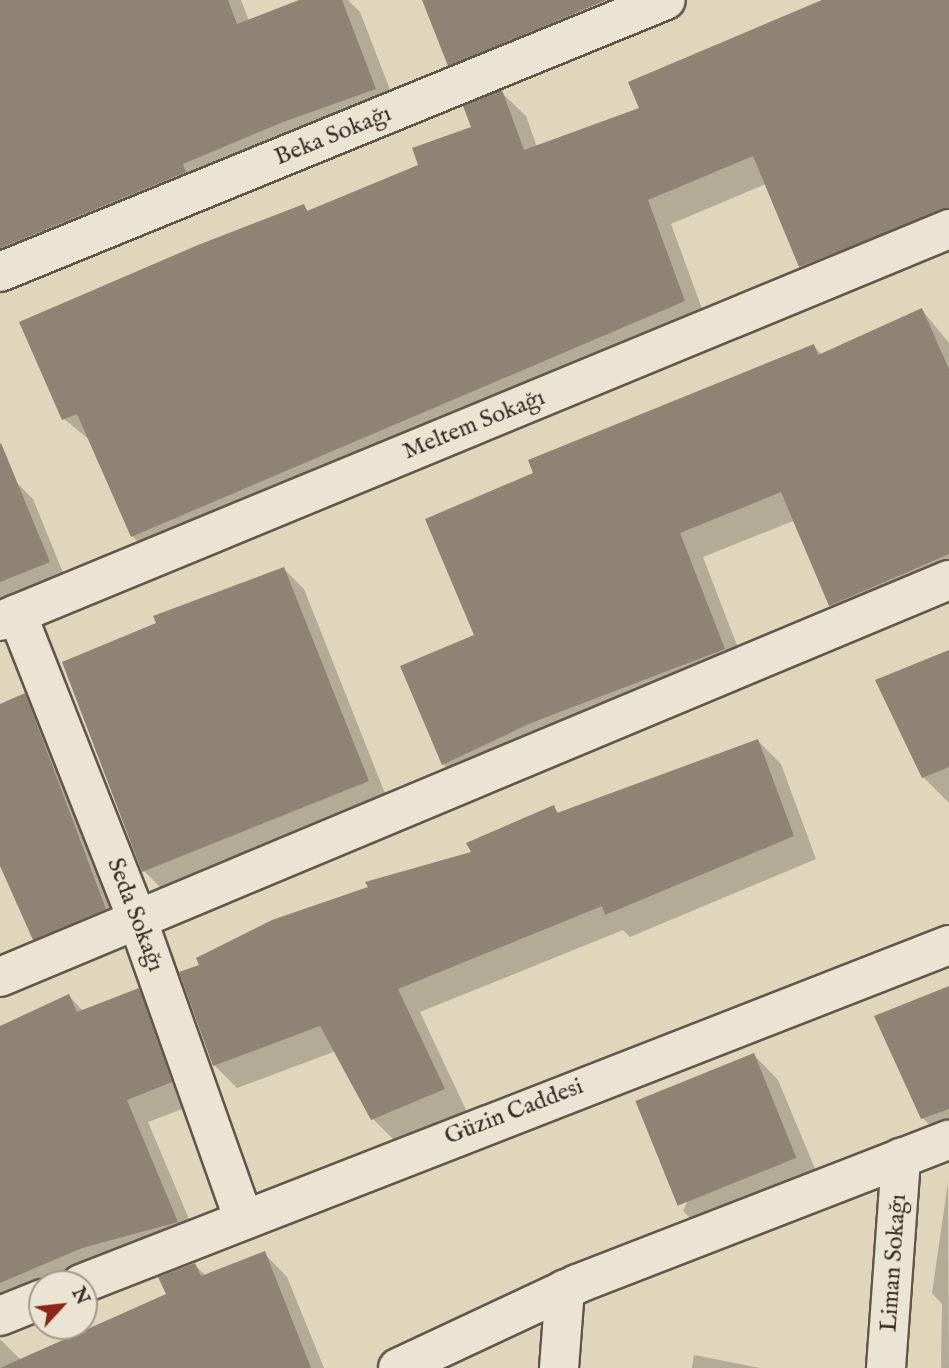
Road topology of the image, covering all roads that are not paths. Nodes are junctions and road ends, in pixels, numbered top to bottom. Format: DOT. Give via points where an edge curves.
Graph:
graph roads {
  1 [pos="666,0"];
  2 [pos="949,229"];
  3 [pos="0,272"];
  4 [pos="949,580"];
  5 [pos="9,618"];
  6 [pos="138,921"];
  7 [pos="949,944"];
  8 [pos="0,977"];
  9 [pos="949,1140"];
  10 [pos="901,1158"];
  11 [pos="244,1220"];
  12 [pos="98,1277"];
  13 [pos="565,1289"];
  14 [pos="28,1305"];
  15 [pos="0,1316"];
  16 [pos="398,1368"];
  17 [pos="559,1368"];
  18 [pos="886,1368"];
  1 -- 3 [label="street, Beka Sokağı"];
  2 -- 5 [label="street, Meltem Sokağı"];
  4 -- 6 [label="street"];
  5 -- 6 [label="street, Seda Sokağı"];
  6 -- 8 [label="street"];
  6 -- 11 [label="street, Seda Sokağı"];
  7 -- 11 [label="street, Güzin Caddesi"];
  9 -- 10 [label="street"];
  10 -- 13 [label="street"];
  10 -- 18 [label="street, Liman Sokağı"];
  11 -- 12 [label="street, Güzin Caddesi"];
  13 -- 16 [label="street"];
  13 -- 17 [label="street"];
  14 -- 15 [label="street"];
}
